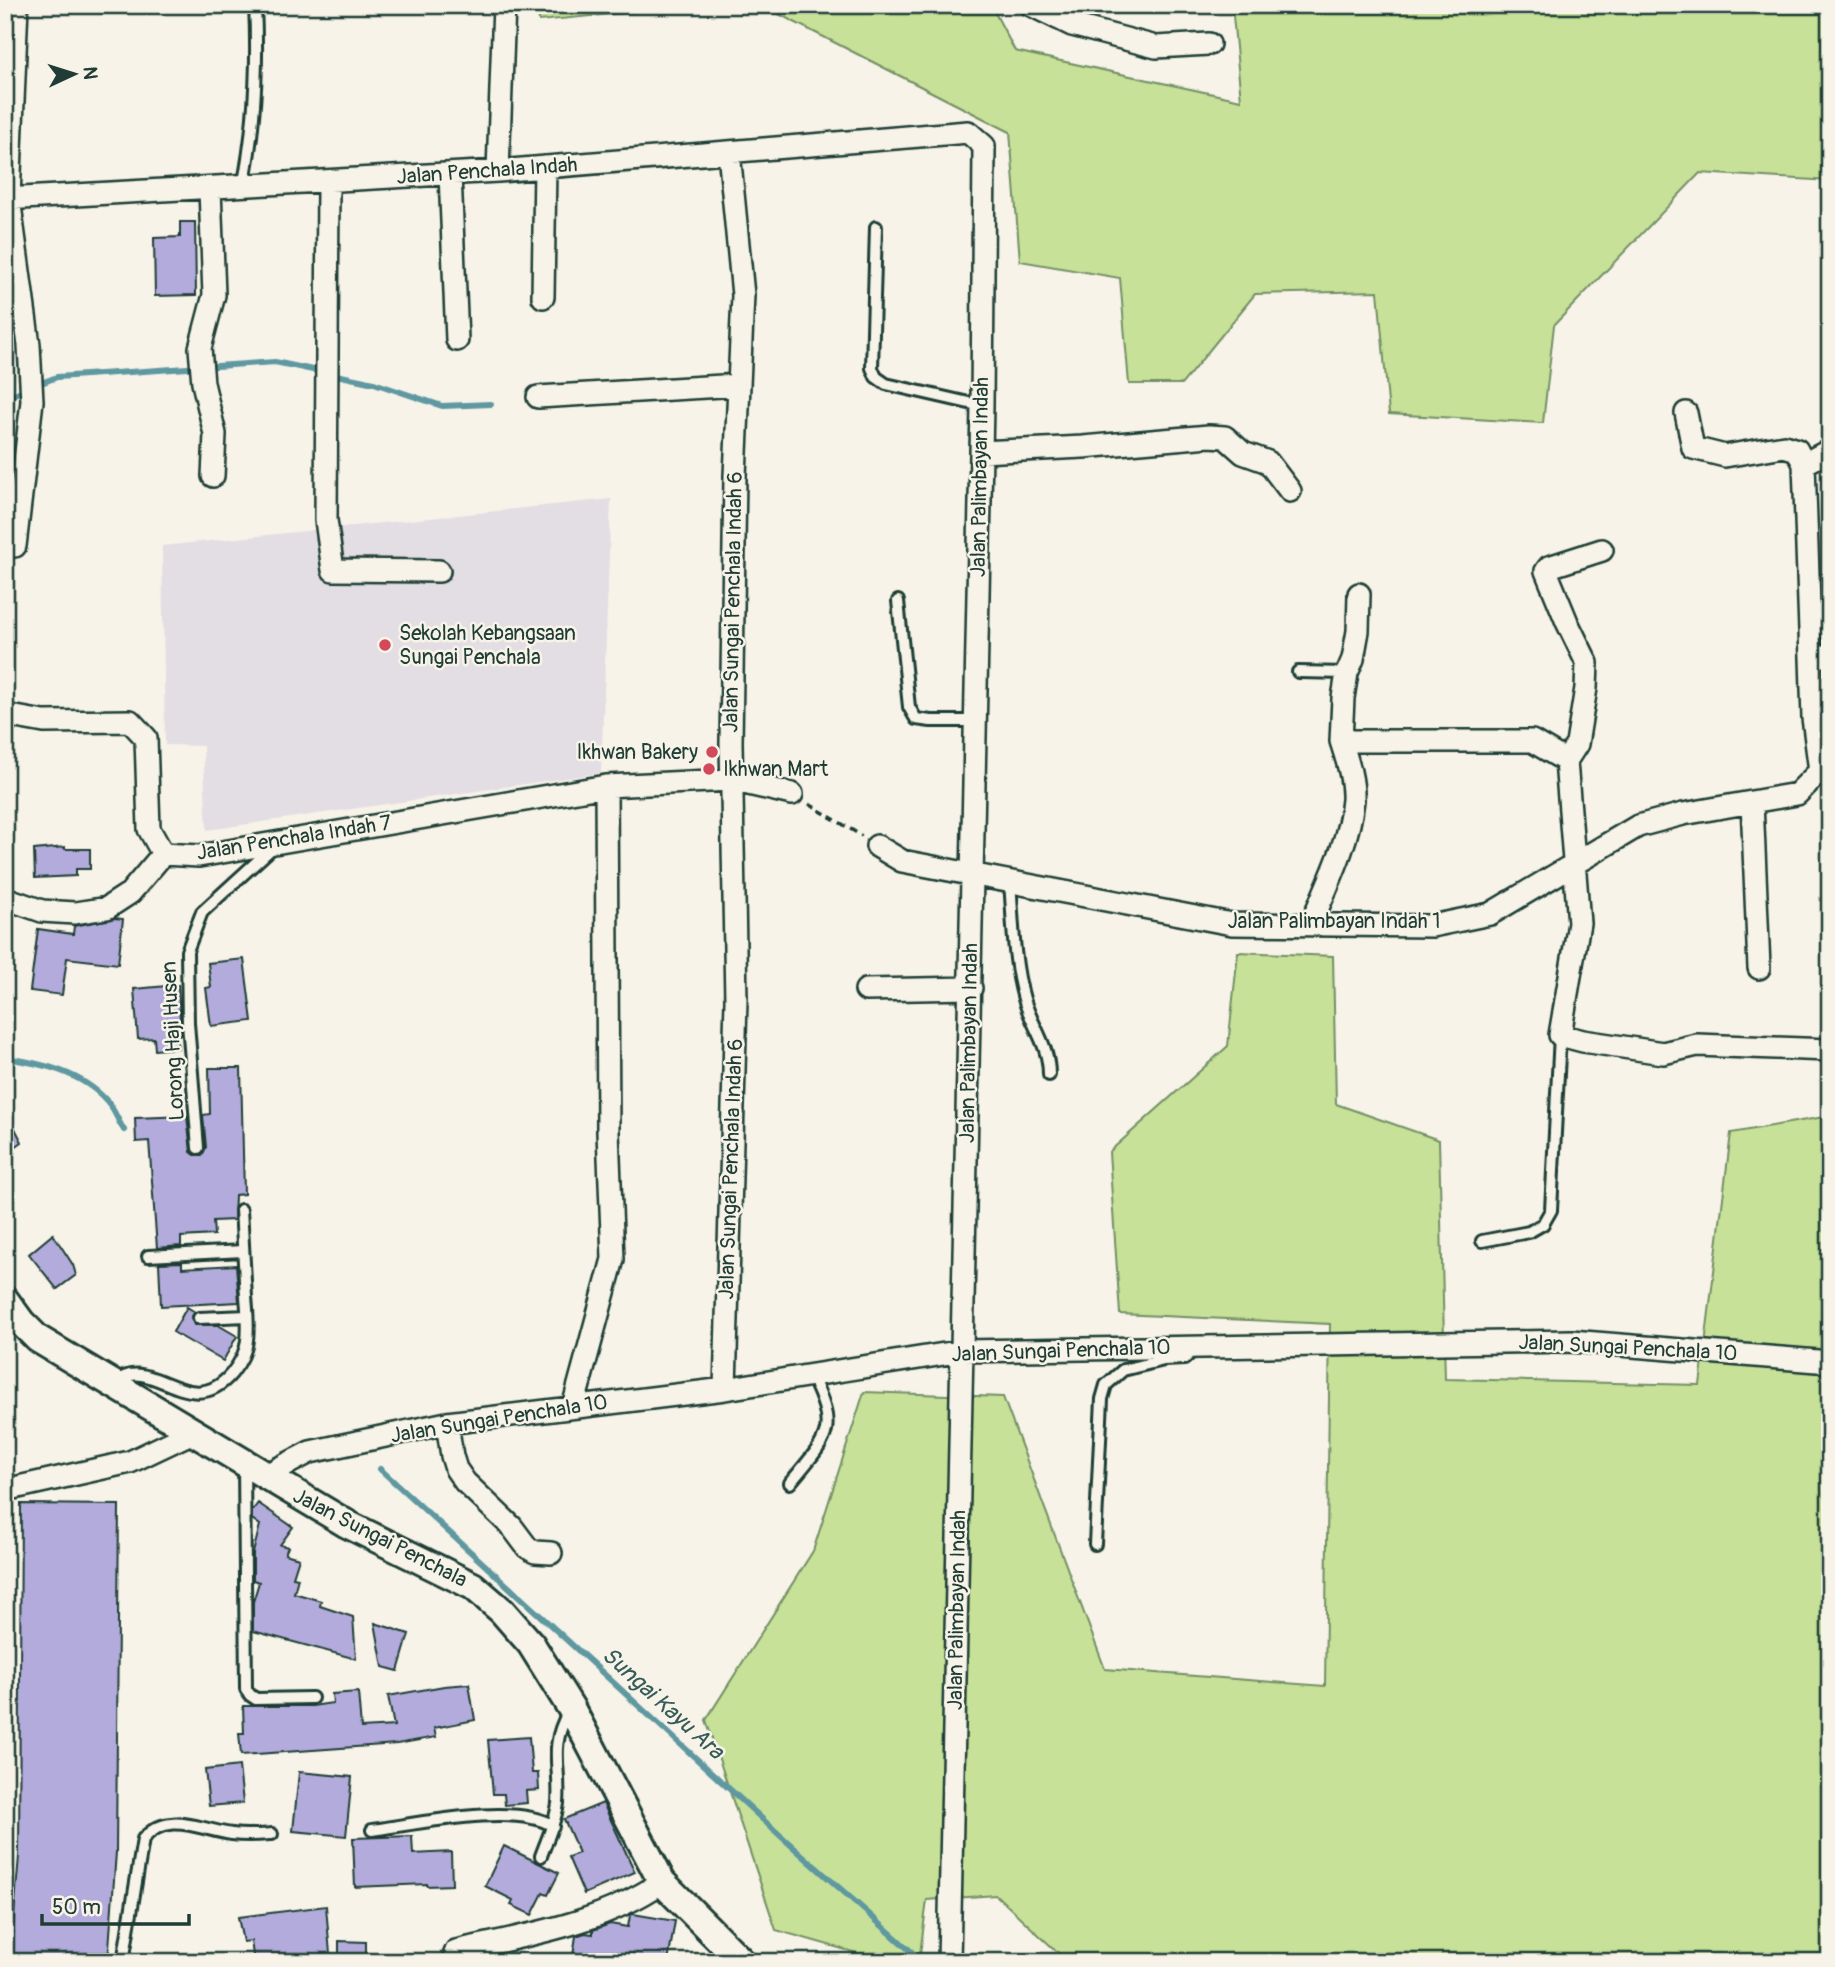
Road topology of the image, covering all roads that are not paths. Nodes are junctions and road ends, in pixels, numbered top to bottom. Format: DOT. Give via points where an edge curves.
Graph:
graph roads {
  1 [pos="18,5"];
  2 [pos="256,5"];
  3 [pos="504,5"];
  4 [pos="1031,5"];
  5 [pos="1209,44"];
  6 [pos="968,131"];
  7 [pos="729,152"];
  8 [pos="545,167"];
  9 [pos="498,171"];
  10 [pos="450,174"];
  11 [pos="328,181"];
  12 [pos="243,187"];
  13 [pos="210,189"];
  14 [pos="7,198"];
  15 [pos="876,227"];
  16 [pos="543,297"];
  17 [pos="457,340"];
  18 [pos="739,384"];
  19 [pos="538,397"];
  20 [pos="982,406"];
  21 [pos="1686,413"];
  22 [pos="1830,450"];
  23 [pos="981,452"];
  24 [pos="1804,464"];
  25 [pos="213,476"];
  26 [pos="1290,491"];
  27 [pos="15,546"];
  28 [pos="1602,550"];
  29 [pos="439,572"];
  30 [pos="1359,594"];
  31 [pos="898,601"];
  32 [pos="1820,657"];
  33 [pos="1350,666"];
  34 [pos="1298,673"];
  35 [pos="5,715"];
  36 [pos="975,721"];
  37 [pos="1341,741"];
  38 [pos="1566,761"];
  39 [pos="1825,768"];
  40 [pos="731,780"];
  41 [pos="606,786"];
  42 [pos="792,794"];
  43 [pos="1752,802"];
  44 [pos="277,842"];
  45 [pos="877,846"];
  46 [pos="163,854"];
  47 [pos="1575,864"];
  48 [pos="972,873"];
  49 [pos="1010,881"];
  50 [pos="5,898"];
  51 [pos="1311,924"];
  52 [pos="1759,968"];
  53 [pos="971,988"];
  54 [pos="866,990"];
  55 [pos="1560,1035"];
  56 [pos="1830,1050"];
  57 [pos="1049,1075"];
  58 [pos="198,1148"];
  59 [pos="241,1210"];
  60 [pos="1482,1241"];
  61 [pos="243,1251"];
  62 [pos="148,1256"];
  63 [pos="5,1300"];
  64 [pos="247,1316"];
  65 [pos="199,1318"];
  66 [pos="1198,1347"];
  67 [pos="963,1351"];
  68 [pos="1830,1362"];
  69 [pos="811,1375"];
  70 [pos="113,1385"];
  71 [pos="724,1389"];
  72 [pos="573,1407"];
  73 [pos="447,1423"];
  74 [pos="193,1432"];
  75 [pos="254,1470"];
  76 [pos="790,1483"];
  77 [pos="5,1490"];
  78 [pos="1095,1544"];
  79 [pos="551,1553"];
  80 [pos="312,1698"];
  81 [pos="571,1708"];
  82 [pos="552,1826"];
  83 [pos="372,1830"];
  84 [pos="272,1834"];
  85 [pos="541,1856"];
  86 [pos="662,1882"];
  87 [pos="732,1958"];
  88 [pos="123,1962"];
  89 [pos="452,1962"];
  90 [pos="949,1962"];
  1 -- 14 [label="street"];
  2 -- 12 [label="lane" via="251,147"];
  3 -- 9 [label="street"];
  4 -- 5 [label="street" via="1072,25 1156,47"];
  6 -- 7 [label="street, Jalan Penchala Indah"];
  6 -- 20 [label="street, Jalan Palimbayan Indah" via="984,146"];
  7 -- 8 [label="street, Jalan Penchala Indah"];
  7 -- 18 [label="street, Jalan Sungai Penchala Indah 6" via="743,295"];
  8 -- 9 [label="street, Jalan Penchala Indah"];
  8 -- 16 [label="street"];
  9 -- 10 [label="street, Jalan Penchala Indah"];
  10 -- 11 [label="street, Jalan Penchala Indah"];
  10 -- 17 [label="street"];
  11 -- 12 [label="street, Jalan Penchala Indah"];
  11 -- 29 [label="street" via="326,520 333,570"];
  12 -- 13 [label="street, Jalan Penchala Indah"];
  13 -- 14 [label="street, Jalan Penchala Indah"];
  13 -- 25 [label="street" via="214,295 200,348 215,434"];
  14 -- 27 [label="street" via="29,345 32,401"];
  15 -- 20 [label="lane" via="872,368 876,377 886,384"];
  18 -- 19 [label="street"];
  18 -- 40 [label="street, Jalan Sungai Penchala Indah 6"];
  20 -- 23 [label="street, Jalan Palimbayan Indah"];
  21 -- 24 [label="street" via="1693,448 1725,456 1784,446 1797,450"];
  22 -- 24 [label="street"];
  23 -- 26 [label="street" via="1225,437 1243,453 1268,462"];
  23 -- 36 [label="street, Jalan Palimbayan Indah"];
  24 -- 32 [label="street"];
  28 -- 38 [label="street" via="1549,566 1546,571 1587,663 1577,744"];
  30 -- 33 [label="street"];
  31 -- 36 [label="lane" via="909,707 916,719"];
  32 -- 39 [label="street" via="1813,718"];
  33 -- 34 [label="lane"];
  33 -- 37 [label="street"];
  35 -- 46 [label="street" via="44,722 130,721 146,738 149,829"];
  36 -- 48 [label="street, Jalan Palimbayan Indah"];
  37 -- 38 [label="street" via="1532,741"];
  37 -- 51 [label="street" via="1353,799 1339,855"];
  38 -- 47 [label="street"];
  39 -- 43 [label="street, Jalan Palimbayan Indah 1" via="1797,794"];
  40 -- 41 [label="street, Jalan Penchala Indah 7"];
  40 -- 42 [label="street, Jalan Penchala Indah 7"];
  40 -- 71 [label="street, Jalan Sungai Penchala Indah 6" via="736,1000"];
  41 -- 44 [label="street, Jalan Penchala Indah 7"];
  41 -- 72 [label="street" via="613,1259"];
  43 -- 47 [label="street, Jalan Palimbayan Indah 1" via="1639,826"];
  43 -- 52 [label="street"];
  44 -- 46 [label="street, Jalan Penchala Indah 7" via="199,856"];
  44 -- 58 [label="lane, Lorong Haji Husen" via="202,912 187,951"];
  45 -- 48 [label="street" via="902,861"];
  46 -- 50 [label="street" via="130,893 107,908 75,913 42,911"];
  47 -- 51 [label="street, Jalan Palimbayan Indah 1" via="1490,914 1432,926"];
  47 -- 55 [label="street" via="1579,923"];
  48 -- 49 [label="street, Jalan Palimbayan Indah 1"];
  48 -- 53 [label="street, Jalan Palimbayan Indah"];
  49 -- 51 [label="street, Jalan Palimbayan Indah 1" via="1232,924"];
  49 -- 57 [label="lane" via="1018,976 1024,1002 1049,1057"];
  53 -- 54 [label="street"];
  53 -- 67 [label="street, Jalan Palimbayan Indah"];
  55 -- 56 [label="street" via="1664,1053 1697,1045"];
  55 -- 60 [label="lane" via="1551,1210 1542,1224 1529,1232"];
  59 -- 61 [label="lane"];
  61 -- 62 [label="lane"];
  61 -- 64 [label="lane"];
  63 -- 70 [label="street, Jalan Sungai Penchala" via="38,1339"];
  64 -- 65 [label="lane"];
  64 -- 70 [label="lane" via="241,1362 226,1380 205,1393 183,1391 146,1376 126,1375"];
  66 -- 67 [label="street, Jalan Sungai Penchala 10"];
  66 -- 68 [label="street, Jalan Sungai Penchala 10" via="1571,1340"];
  66 -- 78 [label="lane" via="1184,1359 1129,1367 1106,1385"];
  67 -- 69 [label="street, Jalan Sungai Penchala 10"];
  67 -- 90 [label="street, Jalan Palimbayan Indah"];
  69 -- 71 [label="street, Jalan Sungai Penchala 10"];
  69 -- 76 [label="lane" via="824,1401 827,1430 823,1443"];
  70 -- 74 [label="street, Jalan Sungai Penchala"];
  71 -- 72 [label="street, Jalan Sungai Penchala 10"];
  72 -- 73 [label="street, Jalan Sungai Penchala 10"];
  73 -- 75 [label="street, Jalan Sungai Penchala 10" via="310,1452"];
  73 -- 79 [label="street" via="452,1456 465,1482 527,1547"];
  74 -- 75 [label="street, Jalan Sungai Penchala"];
  74 -- 77 [label="street" via="130,1462"];
  75 -- 80 [label="lane" via="246,1689 256,1699"];
  75 -- 81 [label="street, Jalan Sungai Penchala" via="347,1524 473,1586 531,1644"];
  81 -- 82 [label="lane" via="555,1745 558,1804"];
  81 -- 86 [label="street, Jalan Sungai Penchala"];
  82 -- 83 [label="lane" via="537,1818 503,1813"];
  82 -- 85 [label="lane"];
  84 -- 88 [label="lane" via="232,1834 170,1823 153,1828 144,1839"];
  86 -- 87 [label="street, Jalan Sungai Penchala"];
  86 -- 89 [label="street" via="611,1910 550,1930 456,1951"];
}
